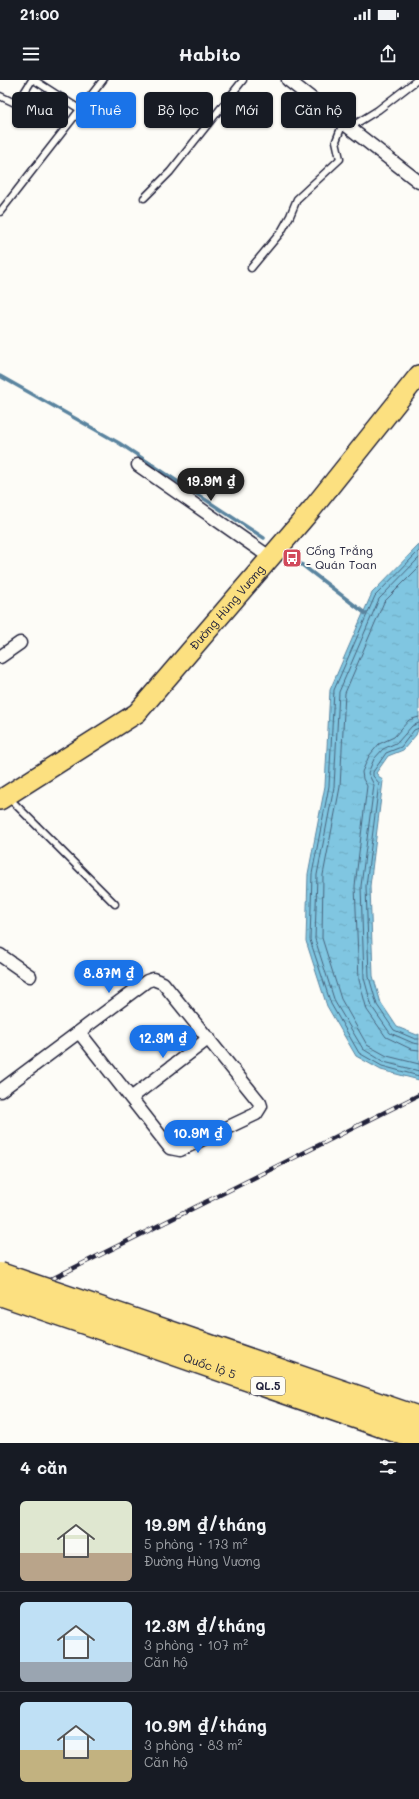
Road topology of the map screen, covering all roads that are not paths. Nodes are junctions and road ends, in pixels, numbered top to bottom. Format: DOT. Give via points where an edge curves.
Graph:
graph roads {
  1 [pos="33,80"];
  2 [pos="103,80"];
  3 [pos="243,80"];
  4 [pos="288,80"];
  5 [pos="417,80"];
  6 [pos="94,92"];
  7 [pos="303,92"];
  8 [pos="0,96"];
  9 [pos="76,107"];
  10 [pos="76,116"];
  11 [pos="356,120"];
  12 [pos="344,128"];
  13 [pos="350,128"];
  14 [pos="419,182"];
  15 [pos="144,198"];
  16 [pos="0,212"];
  17 [pos="251,268"];
  18 [pos="419,375"];
  19 [pos="138,465"];
  20 [pos="271,558"];
  21 [pos="20,643"];
  22 [pos="0,657"];
  23 [pos="2,796"];
  24 [pos="115,904"];
  25 [pos="0,955"];
  26 [pos="30,976"];
  27 [pos="79,1032"];
  28 [pos="209,1038"];
  29 [pos="0,1091"];
  30 [pos="131,1098"];
  31 [pos="0,1274"];
  32 [pos="0,1294"];
  33 [pos="122,1326"];
  34 [pos="419,1418"];
  35 [pos="419,1439"];
  1 -- 8 [label="lane" via="17,104"];
  1 -- 9 [label="lane"];
  2 -- 6 [label="lane"];
  3 -- 15 [label="lane" via="170,172"];
  4 -- 7 [label="street"];
  5 -- 11 [label="lane" via="378,110"];
  10 -- 16 [label="lane"];
  12 -- 17 [label="lane" via="336,141 340,159 296,199 281,232"];
  13 -- 14 [label="street"];
  18 -- 20 [label="main road, Đường Hùng Vương"];
  19 -- 20 [label="street"];
  20 -- 23 [label="main road, Đường Hùng Vương" via="137,713"];
  21 -- 22 [label="street"];
  23 -- 24 [label="lane"];
  25 -- 26 [label="street"];
  27 -- 28 [label="street" via="153,979 163,983"];
  27 -- 29 [label="street"];
  27 -- 30 [label="street"];
  28 -- 30 [label="street"];
  28 -- 30 [label="street" via="260,1103 256,1114 180,1150 175,1150 166,1144"];
  31 -- 33 [label="highway, Quốc lộ 5 / QL.5, bridge"];
  32 -- 33 [label="highway, Quốc lộ 5 / QL.5, bridge"];
  33 -- 34 [label="highway, Quốc lộ 5 / QL.5"];
  33 -- 35 [label="highway, Quốc lộ 5 / QL.5"];
}
